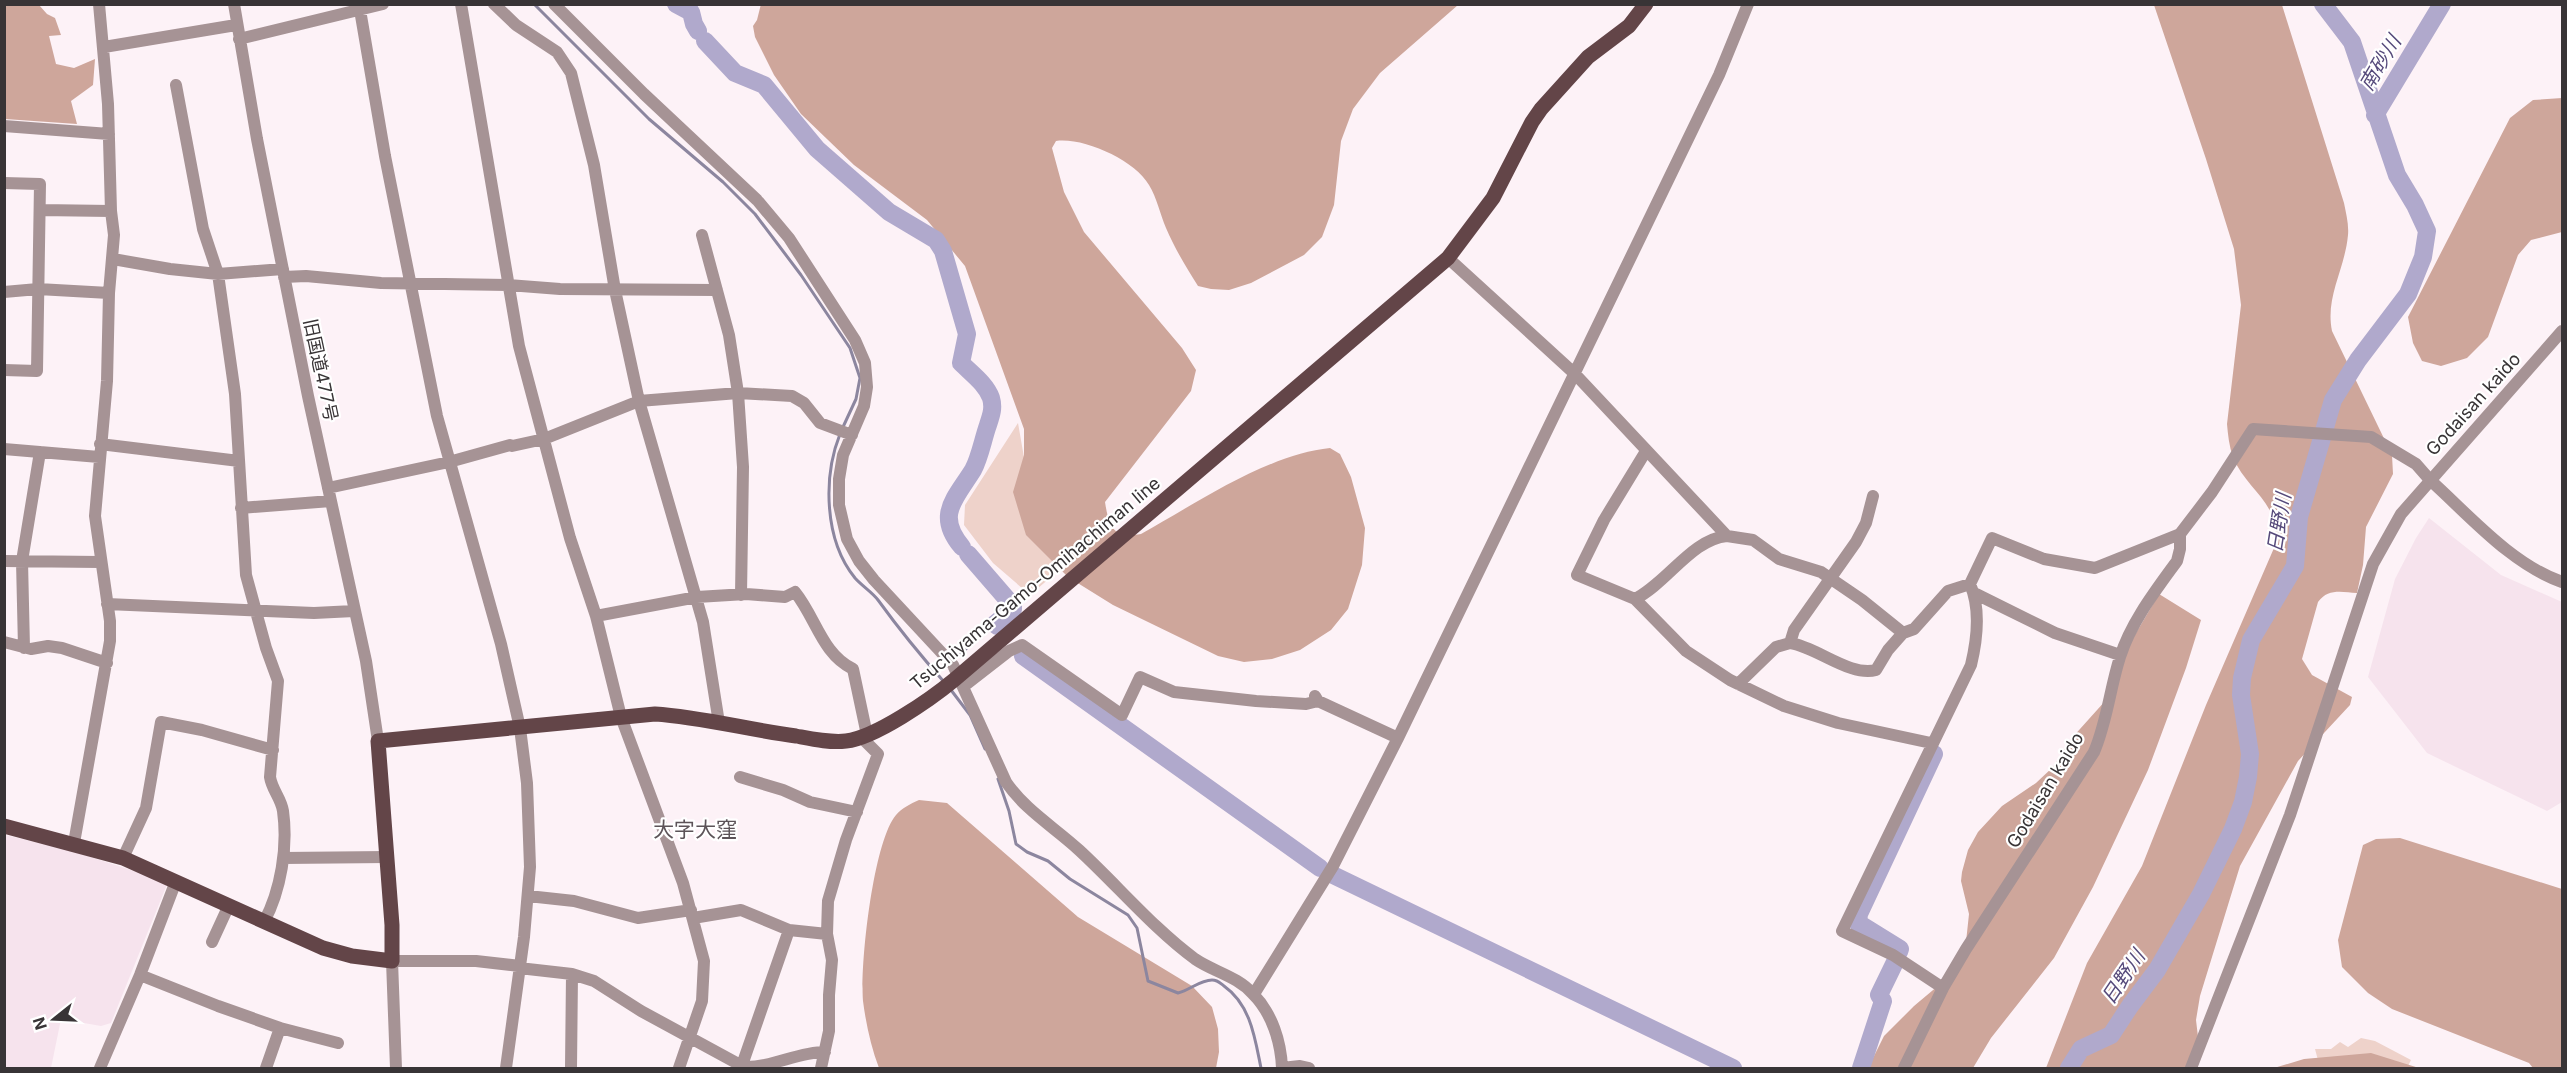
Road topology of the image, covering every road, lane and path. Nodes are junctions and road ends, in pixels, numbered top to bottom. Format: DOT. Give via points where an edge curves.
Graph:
graph roads {
  1 [pos="99,4"];
  2 [pos="234,4"];
  3 [pos="383,4"];
  4 [pos="461,4"];
  5 [pos="494,4"];
  6 [pos="554,4"];
  7 [pos="1646,4"];
  8 [pos="1748,4"];
  9 [pos="360,8"];
  10 [pos="236,25"];
  11 [pos="239,39"];
  12 [pos="104,47"];
  13 [pos="176,85"];
  14 [pos="4,126"];
  15 [pos="109,134"];
  16 [pos="4,183"];
  17 [pos="40,210"];
  18 [pos="111,211"];
  19 [pos="702,235"];
  20 [pos="1448,258"];
  21 [pos="114,259"];
  22 [pos="284,273"];
  23 [pos="218,274"];
  24 [pos="410,284"];
  25 [pos="508,285"];
  26 [pos="38,289"];
  27 [pos="615,290"];
  28 [pos="717,291"];
  29 [pos="4,292"];
  30 [pos="110,293"];
  31 [pos="2562,331"];
  32 [pos="4,370"];
  33 [pos="1575,374"];
  34 [pos="738,393"];
  35 [pos="639,401"];
  36 [pos="845,432"];
  37 [pos="544,439"];
  38 [pos="4,449"];
  39 [pos="99,451"];
  40 [pos="1646,451"];
  41 [pos="40,452"];
  42 [pos="239,461"];
  43 [pos="449,462"];
  44 [pos="2430,480"];
  45 [pos="329,495"];
  46 [pos="1873,496"];
  47 [pos="241,508"];
  48 [pos="2180,534"];
  49 [pos="1727,536"];
  50 [pos="4,561"];
  51 [pos="22,561"];
  52 [pos="100,562"];
  53 [pos="1830,577"];
  54 [pos="2562,582"];
  55 [pos="1972,589"];
  56 [pos="741,595"];
  57 [pos="697,597"];
  58 [pos="1635,599"];
  59 [pos="107,604"];
  60 [pos="255,610"];
  61 [pos="354,610"];
  62 [pos="596,616"];
  63 [pos="1903,633"];
  64 [pos="4,642"];
  65 [pos="1790,642"];
  66 [pos="24,648"];
  67 [pos="2121,655"];
  68 [pos="106,663"];
  69 [pos="959,681"];
  70 [pos="1738,684"];
  71 [pos="621,717"];
  72 [pos="719,723"];
  73 [pos="520,728"];
  74 [pos="865,736"];
  75 [pos="1398,738"];
  76 [pos="378,741"];
  77 [pos="1931,743"];
  78 [pos="273,750"];
  79 [pos="740,777"];
  80 [pos="857,812"];
  81 [pos="4,826"];
  82 [pos="74,843"];
  83 [pos="387,857"];
  84 [pos="123,858"];
  85 [pos="283,858"];
  86 [pos="176,881"];
  87 [pos="528,896"];
  88 [pos="229,905"];
  89 [pos="692,914"];
  90 [pos="264,922"];
  91 [pos="789,930"];
  92 [pos="827,934"];
  93 [pos="212,942"];
  94 [pos="392,961"];
  95 [pos="520,967"];
  96 [pos="572,974"];
  97 [pos="140,975"];
  98 [pos="1943,988"];
  99 [pos="1254,994"];
  100 [pos="280,1028"];
  101 [pos="688,1037"];
  102 [pos="338,1044"];
  103 [pos="825,1052"];
  104 [pos="741,1067"];
  105 [pos="100,1068"];
  106 [pos="266,1068"];
  107 [pos="396,1068"];
  108 [pos="506,1068"];
  109 [pos="571,1068"];
  110 [pos="679,1068"];
  111 [pos="821,1068"];
  112 [pos="1282,1068"];
  113 [pos="1309,1068"];
  114 [pos="1904,1068"];
  115 [pos="2191,1068"];
  1 -- 12 [label="street"];
  2 -- 10 [label="street, 旧国道477号"];
  3 -- 9 [label="street"];
  4 -- 25 [label="street"];
  5 -- 27 [label="street" via="516,25 557,52 570,74 594,165"];
  6 -- 36 [label="street" via="757,200 789,238 855,340 865,363 866,396"];
  7 -- 20 [label="main road, Tsuchiyama-Gamo-Omihachiman line" via="1629,26 1588,57 1541,109 1493,198"];
  8 -- 33 [label="street" via="1719,75"];
  9 -- 11 [label="street"];
  9 -- 24 [label="street"];
  10 -- 11 [label="street, 旧国道477号"];
  10 -- 12 [label="street"];
  11 -- 22 [label="street, 旧国道477号"];
  12 -- 15 [label="street"];
  13 -- 23 [label="street" via="203,229"];
  14 -- 15 [label="street"];
  15 -- 18 [label="street"];
  16 -- 17 [label="street" via="40,184"];
  17 -- 18 [label="street"];
  17 -- 26 [label="street"];
  18 -- 21 [label="street"];
  19 -- 28 [label="street"];
  20 -- 33 [label="street"];
  20 -- 69 [label="main road, Tsuchiyama-Gamo-Omihachiman line"];
  21 -- 23 [label="street"];
  21 -- 30 [label="street"];
  22 -- 23 [label="street"];
  22 -- 24 [label="street"];
  22 -- 45 [label="street, 旧国道477号"];
  23 -- 42 [label="street" via="236,394"];
  24 -- 25 [label="street"];
  24 -- 43 [label="street"];
  25 -- 27 [label="street"];
  25 -- 37 [label="street"];
  26 -- 29 [label="street"];
  26 -- 30 [label="street"];
  26 -- 32 [label="street" via="37,371"];
  27 -- 28 [label="street"];
  27 -- 35 [label="street"];
  28 -- 34 [label="street"];
  30 -- 39 [label="street" via="107,381"];
  31 -- 44 [label="street, Godaisan kaido"];
  33 -- 40 [label="street"];
  33 -- 75 [label="street"];
  34 -- 35 [label="street"];
  34 -- 36 [label="street" via="792,396 804,403 820,423"];
  34 -- 56 [label="street" via="743,467"];
  35 -- 37 [label="street"];
  35 -- 57 [label="street"];
  36 -- 69 [label="street" via="839,506 847,539 873,580 953,665"];
  37 -- 43 [label="street"];
  37 -- 62 [label="street"];
  38 -- 41 [label="street"];
  39 -- 41 [label="street"];
  39 -- 42 [label="street"];
  39 -- 52 [label="street" via="95,516"];
  40 -- 49 [label="street"];
  40 -- 58 [label="street" via="1577,574"];
  41 -- 51 [label="street"];
  42 -- 47 [label="street"];
  43 -- 45 [label="street"];
  43 -- 73 [label="street" via="501,645"];
  44 -- 48 [label="street, Godaisan kaido" via="2416,464 2375,438 2253,429"];
  44 -- 54 [label="street" via="2498,542 2530,566"];
  44 -- 115 [label="street" via="2391,530 2373,564 2290,815"];
  45 -- 47 [label="street"];
  45 -- 61 [label="street, 旧国道477号"];
  46 -- 53 [label="street" via="1862,533"];
  47 -- 60 [label="street" via="246,575"];
  48 -- 55 [label="street" via="2095,568 2044,559 1992,538"];
  48 -- 67 [label="street, Godaisan kaido" via="2177,561 2138,618"];
  49 -- 53 [label="street" via="1753,540 1779,559"];
  49 -- 58 [label="street" via="1703,543 1660,583"];
  50 -- 51 [label="street"];
  51 -- 52 [label="street"];
  51 -- 66 [label="street"];
  52 -- 59 [label="street"];
  53 -- 63 [label="street"];
  53 -- 65 [label="street"];
  55 -- 63 [label="street" via="1948,591 1914,629"];
  55 -- 67 [label="street" via="2055,633"];
  55 -- 77 [label="street" via="1977,627 1971,665"];
  56 -- 57 [label="street"];
  56 -- 74 [label="street" via="785,597 795,592 826,647 839,662 853,669"];
  57 -- 62 [label="street"];
  57 -- 72 [label="street"];
  58 -- 70 [label="street" via="1686,651"];
  59 -- 60 [label="street"];
  59 -- 68 [label="street" via="110,641"];
  60 -- 61 [label="street"];
  60 -- 78 [label="street" via="278,681"];
  61 -- 76 [label="street, 旧国道477号"];
  62 -- 71 [label="street"];
  63 -- 65 [label="street" via="1876,670 1871,671 1852,668 1805,645"];
  64 -- 66 [label="street"];
  65 -- 70 [label="street" via="1776,647"];
  66 -- 68 [label="street" via="62,648"];
  67 -- 98 [label="street, Godaisan kaido" via="2094,752"];
  68 -- 82 [label="street"];
  69 -- 74 [label="main road, Tsuchiyama-Gamo-Omihachiman line"];
  69 -- 75 [label="street" via="1022,645 1122,715 1140,677 1174,692 1306,704 1316,699"];
  69 -- 99 [label="street" via="1017,798 1077,848 1180,946"];
  70 -- 77 [label="street" via="1802,713"];
  71 -- 72 [label="main road, Tsuchiyama-Gamo-Omihachiman line" via="665,715"];
  71 -- 73 [label="main road, Tsuchiyama-Gamo-Omihachiman line"];
  71 -- 89 [label="street"];
  72 -- 74 [label="main road, Tsuchiyama-Gamo-Omihachiman line" via="830,741"];
  73 -- 76 [label="main road, Tsuchiyama-Gamo-Omihachiman line"];
  73 -- 87 [label="street" via="530,835"];
  74 -- 80 [label="street" via="878,754"];
  75 -- 99 [label="street" via="1333,866"];
  76 -- 83 [label="main road"];
  77 -- 98 [label="street" via="1842,931 1893,956"];
  78 -- 84 [label="street" via="161,722 146,808"];
  78 -- 85 [label="street" via="270,777 283,810"];
  79 -- 80 [label="street" via="810,802"];
  80 -- 92 [label="street" via="828,901"];
  81 -- 82 [label="main road"];
  82 -- 84 [label="main road"];
  83 -- 85 [label="street"];
  83 -- 94 [label="main road"];
  84 -- 86 [label="main road"];
  85 -- 90 [label="street"];
  86 -- 88 [label="main road"];
  86 -- 97 [label="street"];
  87 -- 89 [label="street" via="574,901 638,918"];
  87 -- 95 [label="street"];
  88 -- 90 [label="main road"];
  88 -- 93 [label="street"];
  89 -- 91 [label="street" via="741,910"];
  89 -- 101 [label="street" via="704,961 704,986"];
  90 -- 94 [label="main road" via="323,948"];
  91 -- 92 [label="street"];
  91 -- 104 [label="street"];
  92 -- 103 [label="street" via="832,960 830,1030"];
  94 -- 95 [label="street" via="476,961"];
  94 -- 107 [label="street"];
  95 -- 96 [label="street"];
  95 -- 108 [label="street"];
  96 -- 101 [label="street" via="594,981"];
  96 -- 109 [label="street"];
  97 -- 100 [label="street"];
  97 -- 105 [label="street"];
  98 -- 114 [label="street, Godaisan kaido"];
  99 -- 112 [label="street" via="1276,1031"];
  100 -- 102 [label="street"];
  100 -- 106 [label="street"];
  101 -- 104 [label="street"];
  101 -- 110 [label="street"];
  103 -- 104 [label="street" via="760,1067"];
  103 -- 111 [label="street"];
  112 -- 113 [label="street"];
}
